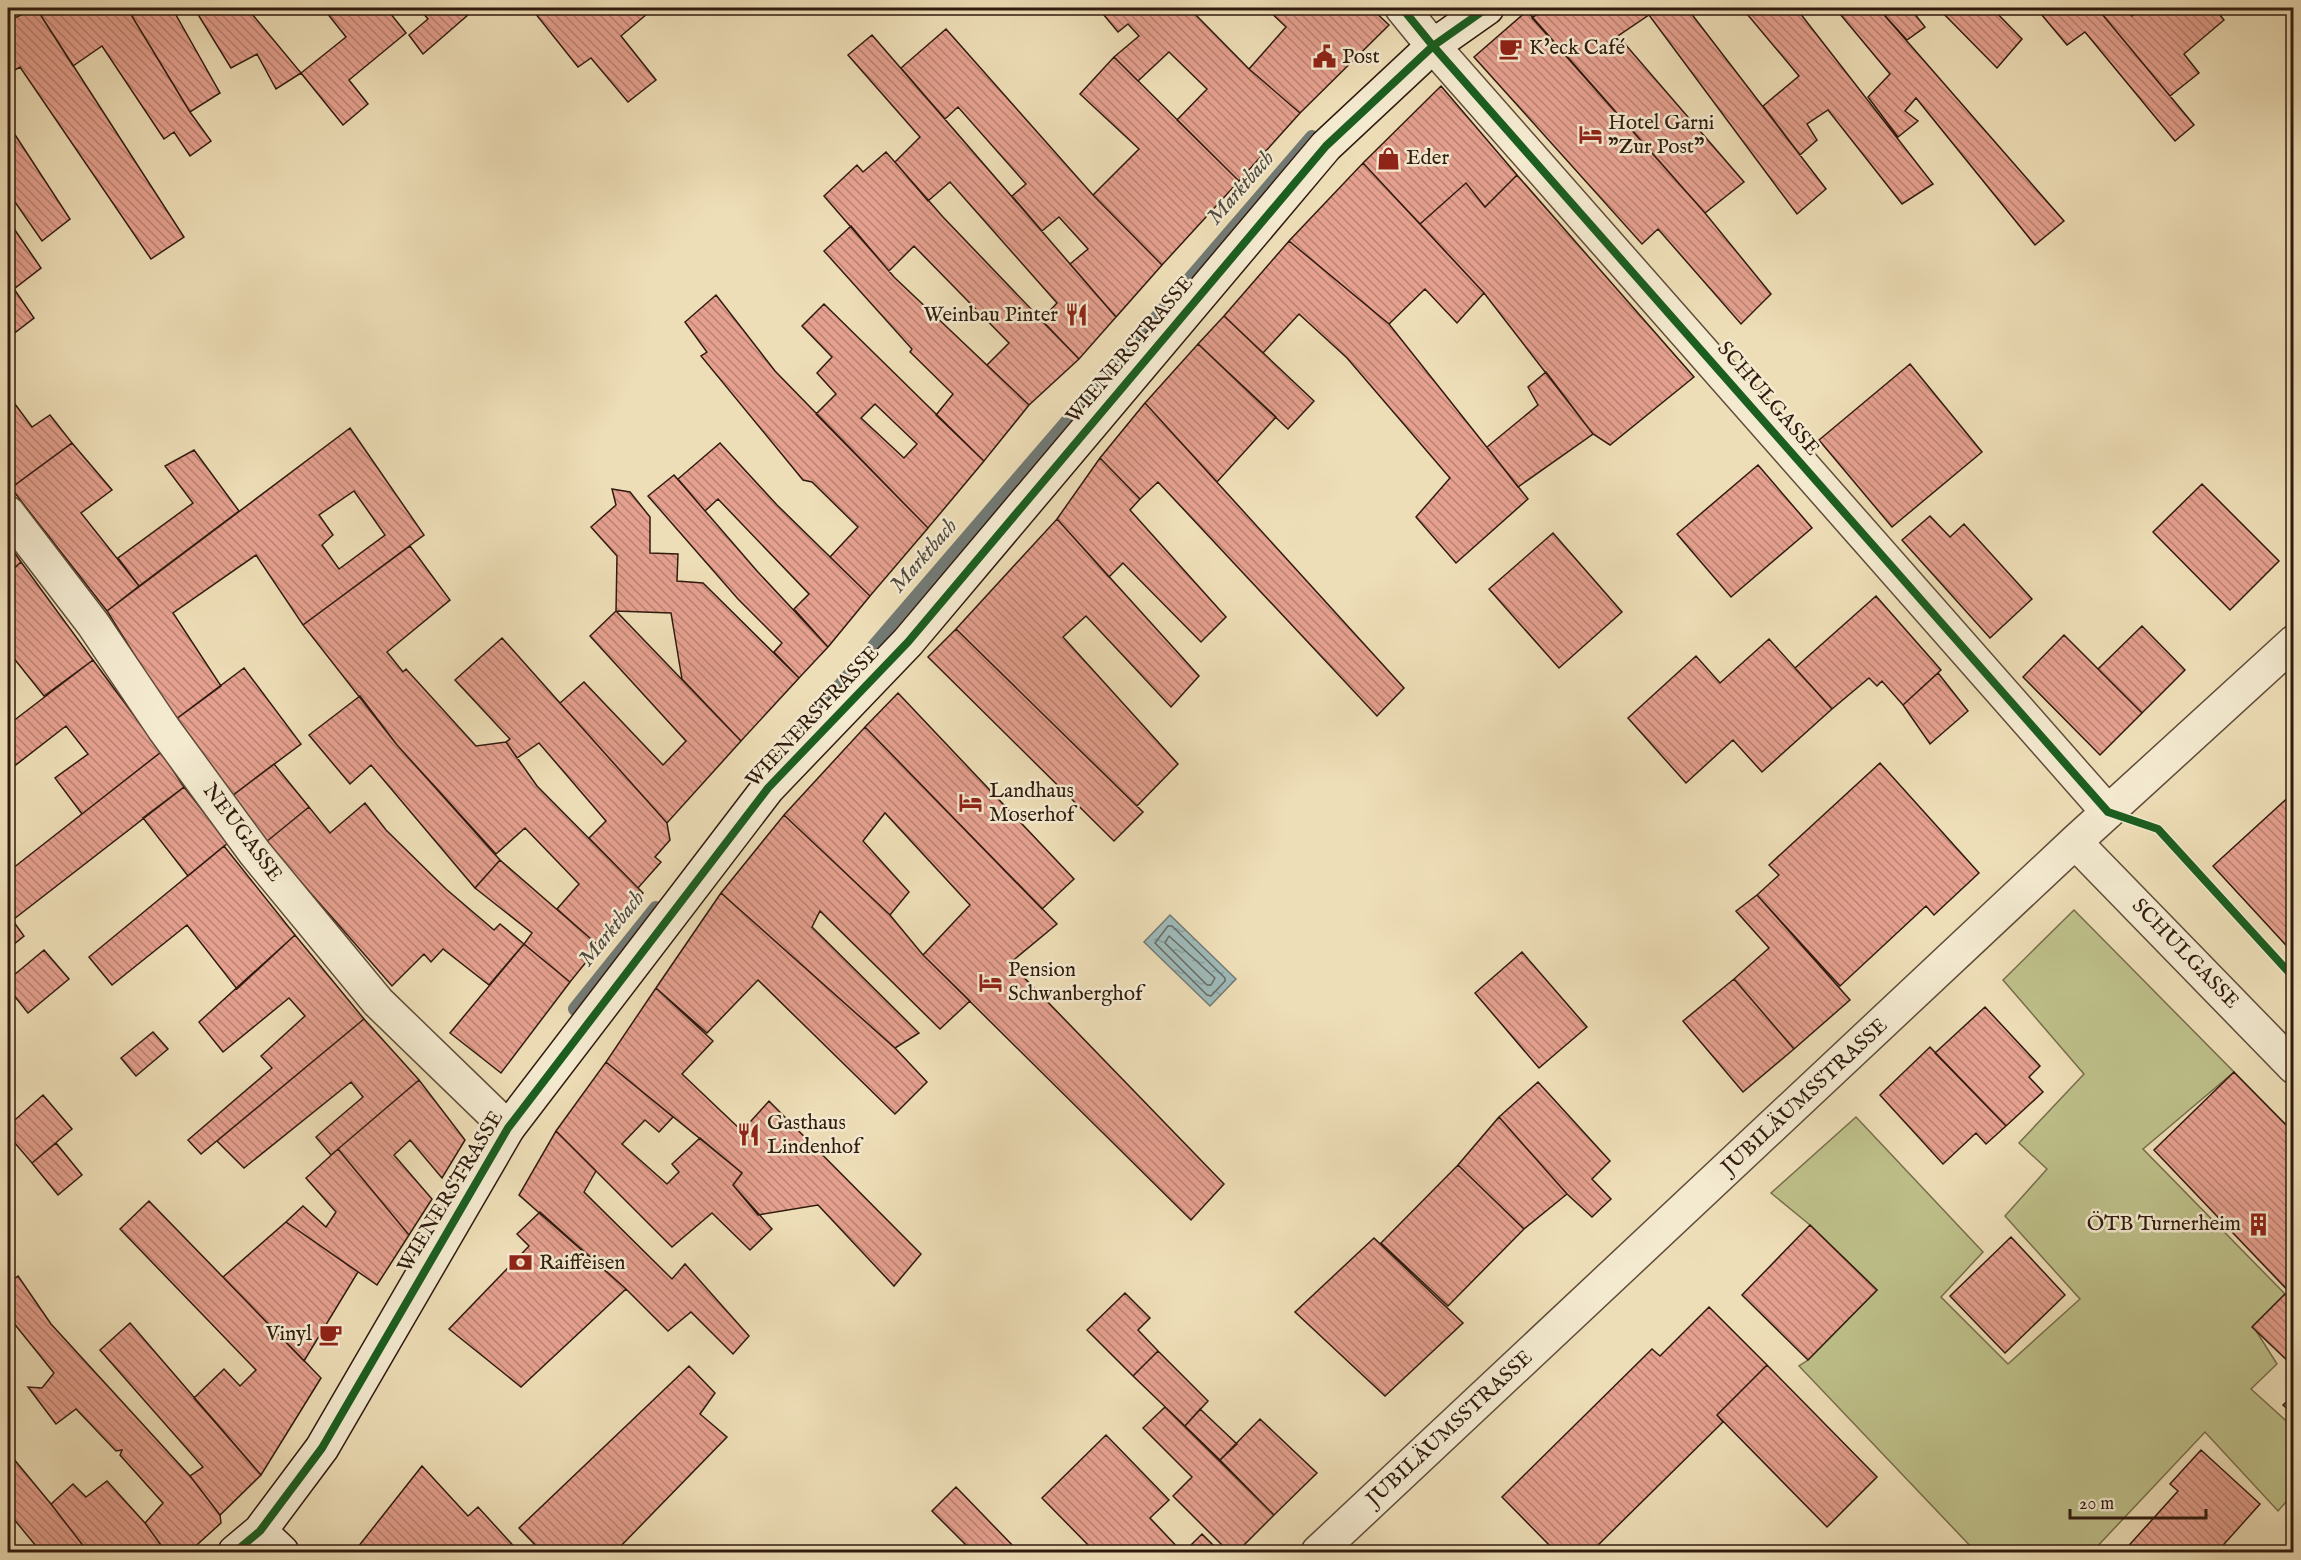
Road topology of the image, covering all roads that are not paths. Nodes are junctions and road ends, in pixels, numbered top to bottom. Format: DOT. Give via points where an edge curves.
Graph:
graph roads {
  1 [pos="1402,8"];
  2 [pos="1487,8"];
  3 [pos="1433,46"];
  4 [pos="8,513"];
  5 [pos="2294,642"];
  6 [pos="2108,812"];
  7 [pos="2075,842"];
  8 [pos="2294,1067"];
  9 [pos="508,1128"];
  10 [pos="271,1542"];
  11 [pos="235,1552"];
  12 [pos="1318,1552"];
  1 -- 3 [label="street, SCHULGASSE"];
  2 -- 3 [label="street, WIENERSTRASSE"];
  3 -- 6 [label="street, SCHULGASSE"];
  3 -- 9 [label="street, WIENERSTRASSE" via="1326,146 908,642 768,788"];
  4 -- 9 [label="street, NEUGASSE" via="93,624 255,853 378,1002"];
  5 -- 6 [label="street, JUBILÄUMSSTRASSE"];
  6 -- 7 [label="street, JUBILÄUMSSTRASSE"];
  7 -- 8 [label="street, SCHULGASSE"];
  7 -- 12 [label="street, JUBILÄUMSSTRASSE"];
  9 -- 10 [label="street, WIENERSTRASSE"];
  10 -- 11 [label="street, WIENERSTRASSE"];
}
